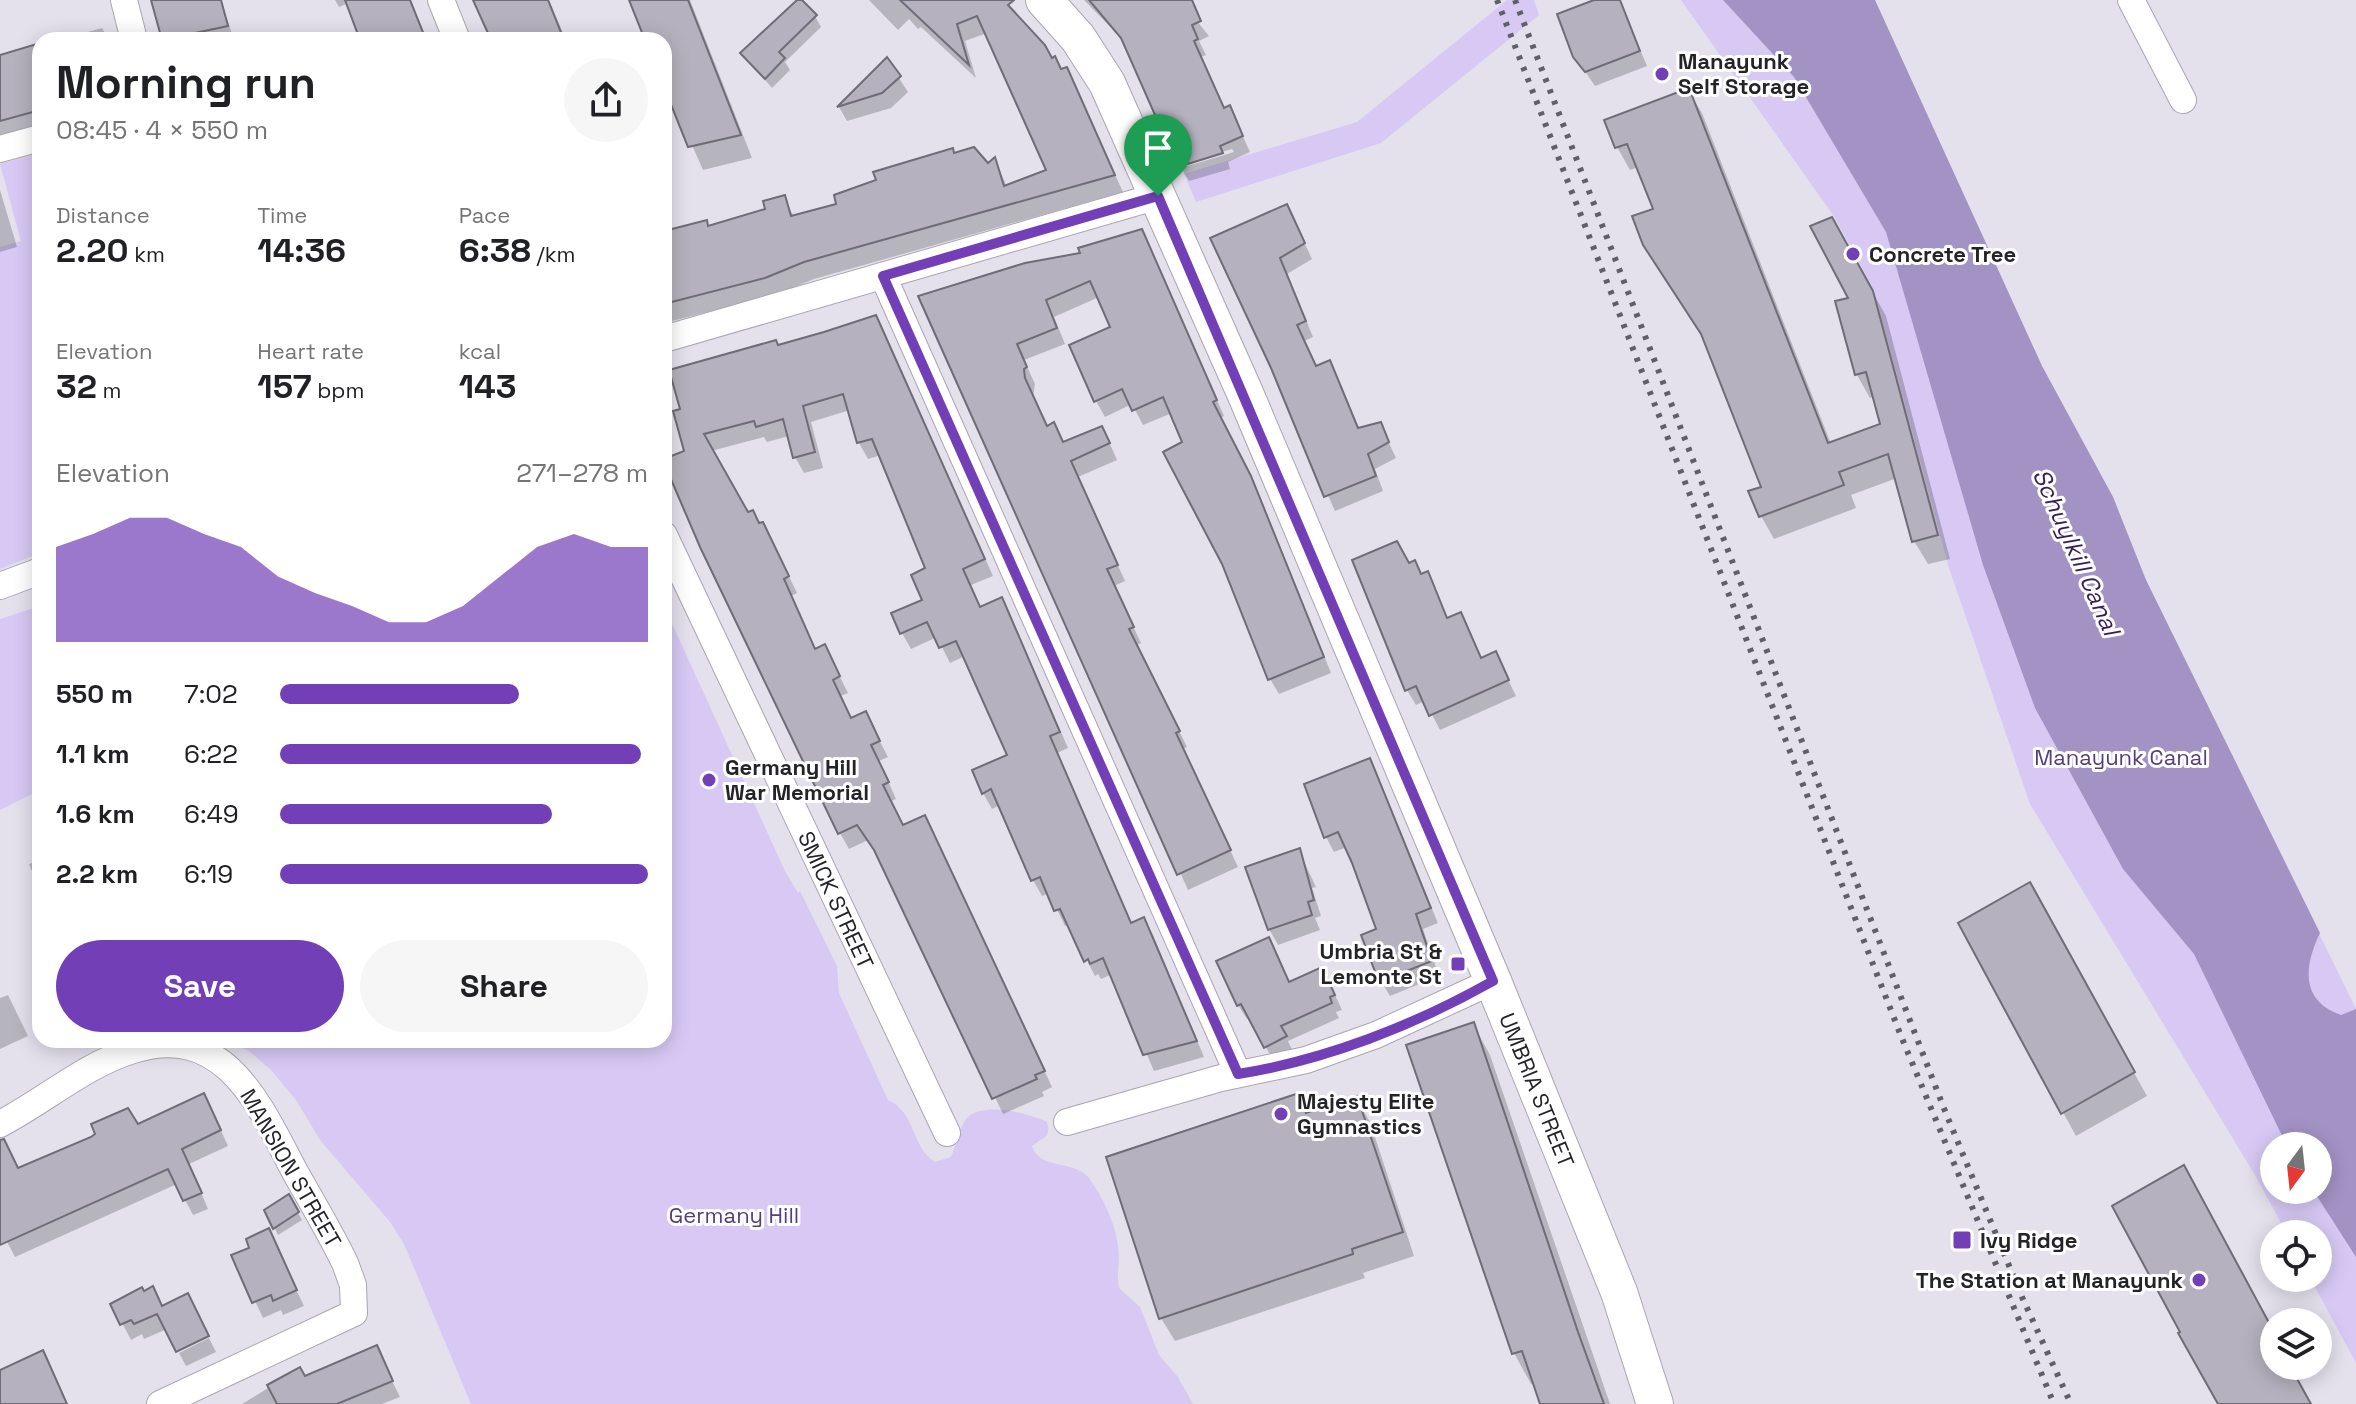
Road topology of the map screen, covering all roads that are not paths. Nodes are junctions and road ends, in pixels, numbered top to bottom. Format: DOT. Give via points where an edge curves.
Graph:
graph roads {
  1 [pos="124,0"];
  2 [pos="441,0"];
  3 [pos="1044,0"];
  4 [pos="2131,0"];
  5 [pos="132,32"];
  6 [pos="454,32"];
  7 [pos="2183,100"];
  8 [pos="32,140"];
  9 [pos="0,149"];
  10 [pos="1158,196"];
  11 [pos="883,276"];
  12 [pos="672,337"];
  13 [pos="672,552"];
  14 [pos="32,574"];
  15 [pos="0,586"];
  16 [pos="1493,981"];
  17 [pos="143,1048"];
  18 [pos="194,1048"];
  19 [pos="1238,1074"];
  20 [pos="1067,1122"];
  21 [pos="0,1124"];
  22 [pos="947,1133"];
  23 [pos="160,1404"];
  24 [pos="1655,1404"];
  1 -- 5 [label="street"];
  2 -- 6 [label="street"];
  3 -- 10 [label="main road, UMBRIA STREET" via="1094,59"];
  4 -- 7 [label="street"];
  8 -- 9 [label="street"];
  10 -- 11 [label="street"];
  10 -- 16 [label="main road, UMBRIA STREET"];
  11 -- 12 [label="street"];
  11 -- 19 [label="street"];
  13 -- 22 [label="street, SMICK STREET"];
  14 -- 15 [label="street"];
  16 -- 19 [label="street" via="1306,1060"];
  16 -- 24 [label="main road, UMBRIA STREET" via="1619,1292"];
  17 -- 21 [label="street, MANSION STREET" via="109,1059"];
  18 -- 23 [label="street, MANSION STREET" via="225,1064 266,1117 345,1263 354,1313"];
  19 -- 20 [label="street"];
}
